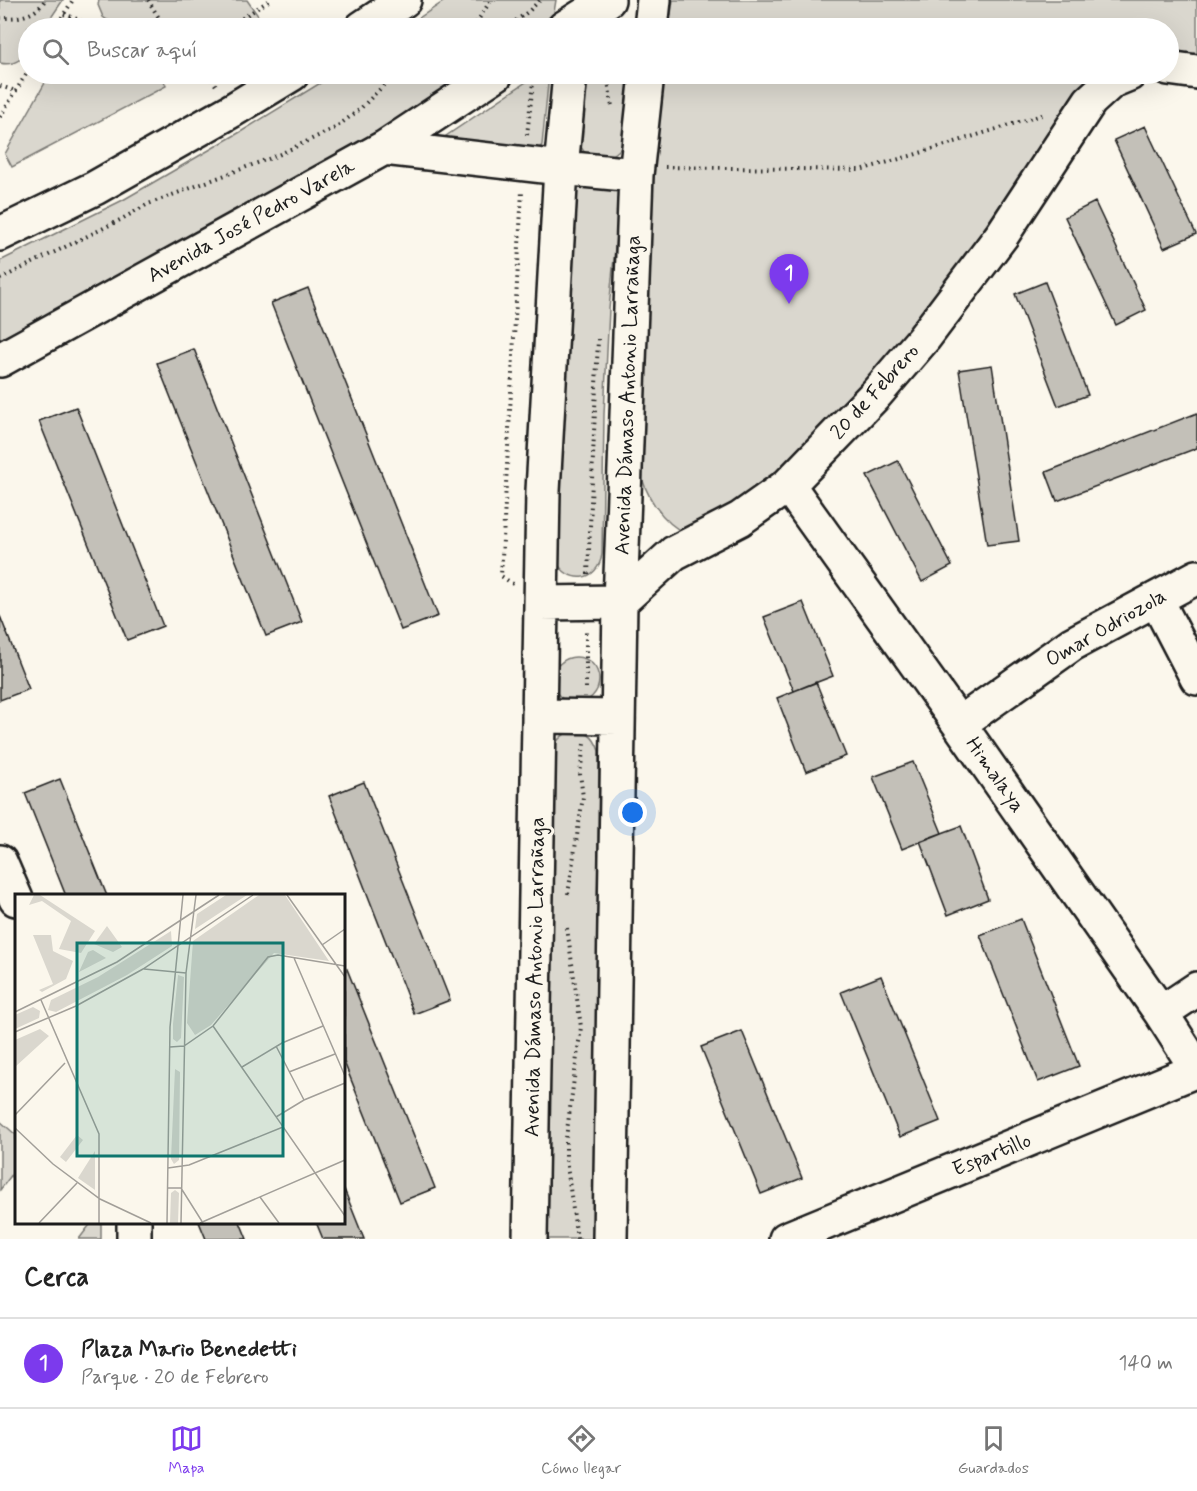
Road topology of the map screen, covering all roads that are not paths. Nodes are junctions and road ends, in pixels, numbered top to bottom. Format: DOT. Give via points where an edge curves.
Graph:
graph roads {
  1 [pos="404,0"];
  2 [pos="608,0"];
  3 [pos="654,0"];
  4 [pos="377,18"];
  5 [pos="576,18"];
  6 [pos="652,18"];
  7 [pos="1179,70"];
  8 [pos="1197,72"];
  9 [pos="276,84"];
  10 [pos="481,84"];
  11 [pos="569,84"];
  12 [pos="645,84"];
  13 [pos="1109,84"];
  14 [pos="384,148"];
  15 [pos="561,168"];
  16 [pos="637,171"];
  17 [pos="0,234"];
  18 [pos="0,360"];
  19 [pos="788,485"];
  20 [pos="1197,577"];
  21 [pos="1156,599"];
  22 [pos="620,602"];
  23 [pos="541,603"];
  24 [pos="1197,678"];
  25 [pos="540,716"];
  26 [pos="602,717"];
  27 [pos="959,724"];
  28 [pos="0,862"];
  29 [pos="15,897"];
  30 [pos="1197,989"];
  31 [pos="1161,1013"];
  32 [pos="1197,1070"];
  33 [pos="530,1239"];
  34 [pos="610,1239"];
  35 [pos="786,1239"];
  1 -- 4 [label="street"];
  2 -- 5 [label="street"];
  3 -- 6 [label="street"];
  7 -- 8 [label="street"];
  9 -- 17 [label="street" via="94,188"];
  10 -- 14 [label="street, Avenida José Pedro Varela"];
  11 -- 15 [label="street, Avenida Dámaso Antonio Larrañaga"];
  12 -- 16 [label="street, Avenida Dámaso Antonio Larrañaga"];
  13 -- 19 [label="street, 20 de Febrero" via="1090,101 1002,235 924,338"];
  14 -- 15 [label="street"];
  14 -- 18 [label="street, Avenida José Pedro Varela"];
  15 -- 16 [label="street"];
  15 -- 23 [label="street, Avenida Dámaso Antonio Larrañaga" via="543,491"];
  16 -- 22 [label="street, Avenida Dámaso Antonio Larrañaga"];
  19 -- 22 [label="street, 20 de Febrero" via="740,519 674,553"];
  19 -- 27 [label="street, Himalaya"];
  20 -- 21 [label="street, Omar Odriozola"];
  21 -- 24 [label="street"];
  21 -- 27 [label="street, Omar Odriozola" via="1072,644"];
  22 -- 23 [label="street"];
  22 -- 26 [label="street, Avenida Dámaso Antonio Larrañaga"];
  23 -- 25 [label="street, Avenida Dámaso Antonio Larrañaga"];
  25 -- 26 [label="street"];
  25 -- 33 [label="street, Avenida Dámaso Antonio Larrañaga"];
  26 -- 34 [label="street, Avenida Dámaso Antonio Larrañaga"];
  27 -- 31 [label="street, Himalaya"];
  28 -- 29 [label="street"];
  30 -- 31 [label="street"];
  31 -- 32 [label="street, Himalaya"];
  32 -- 35 [label="street, Espartillo"];
}
